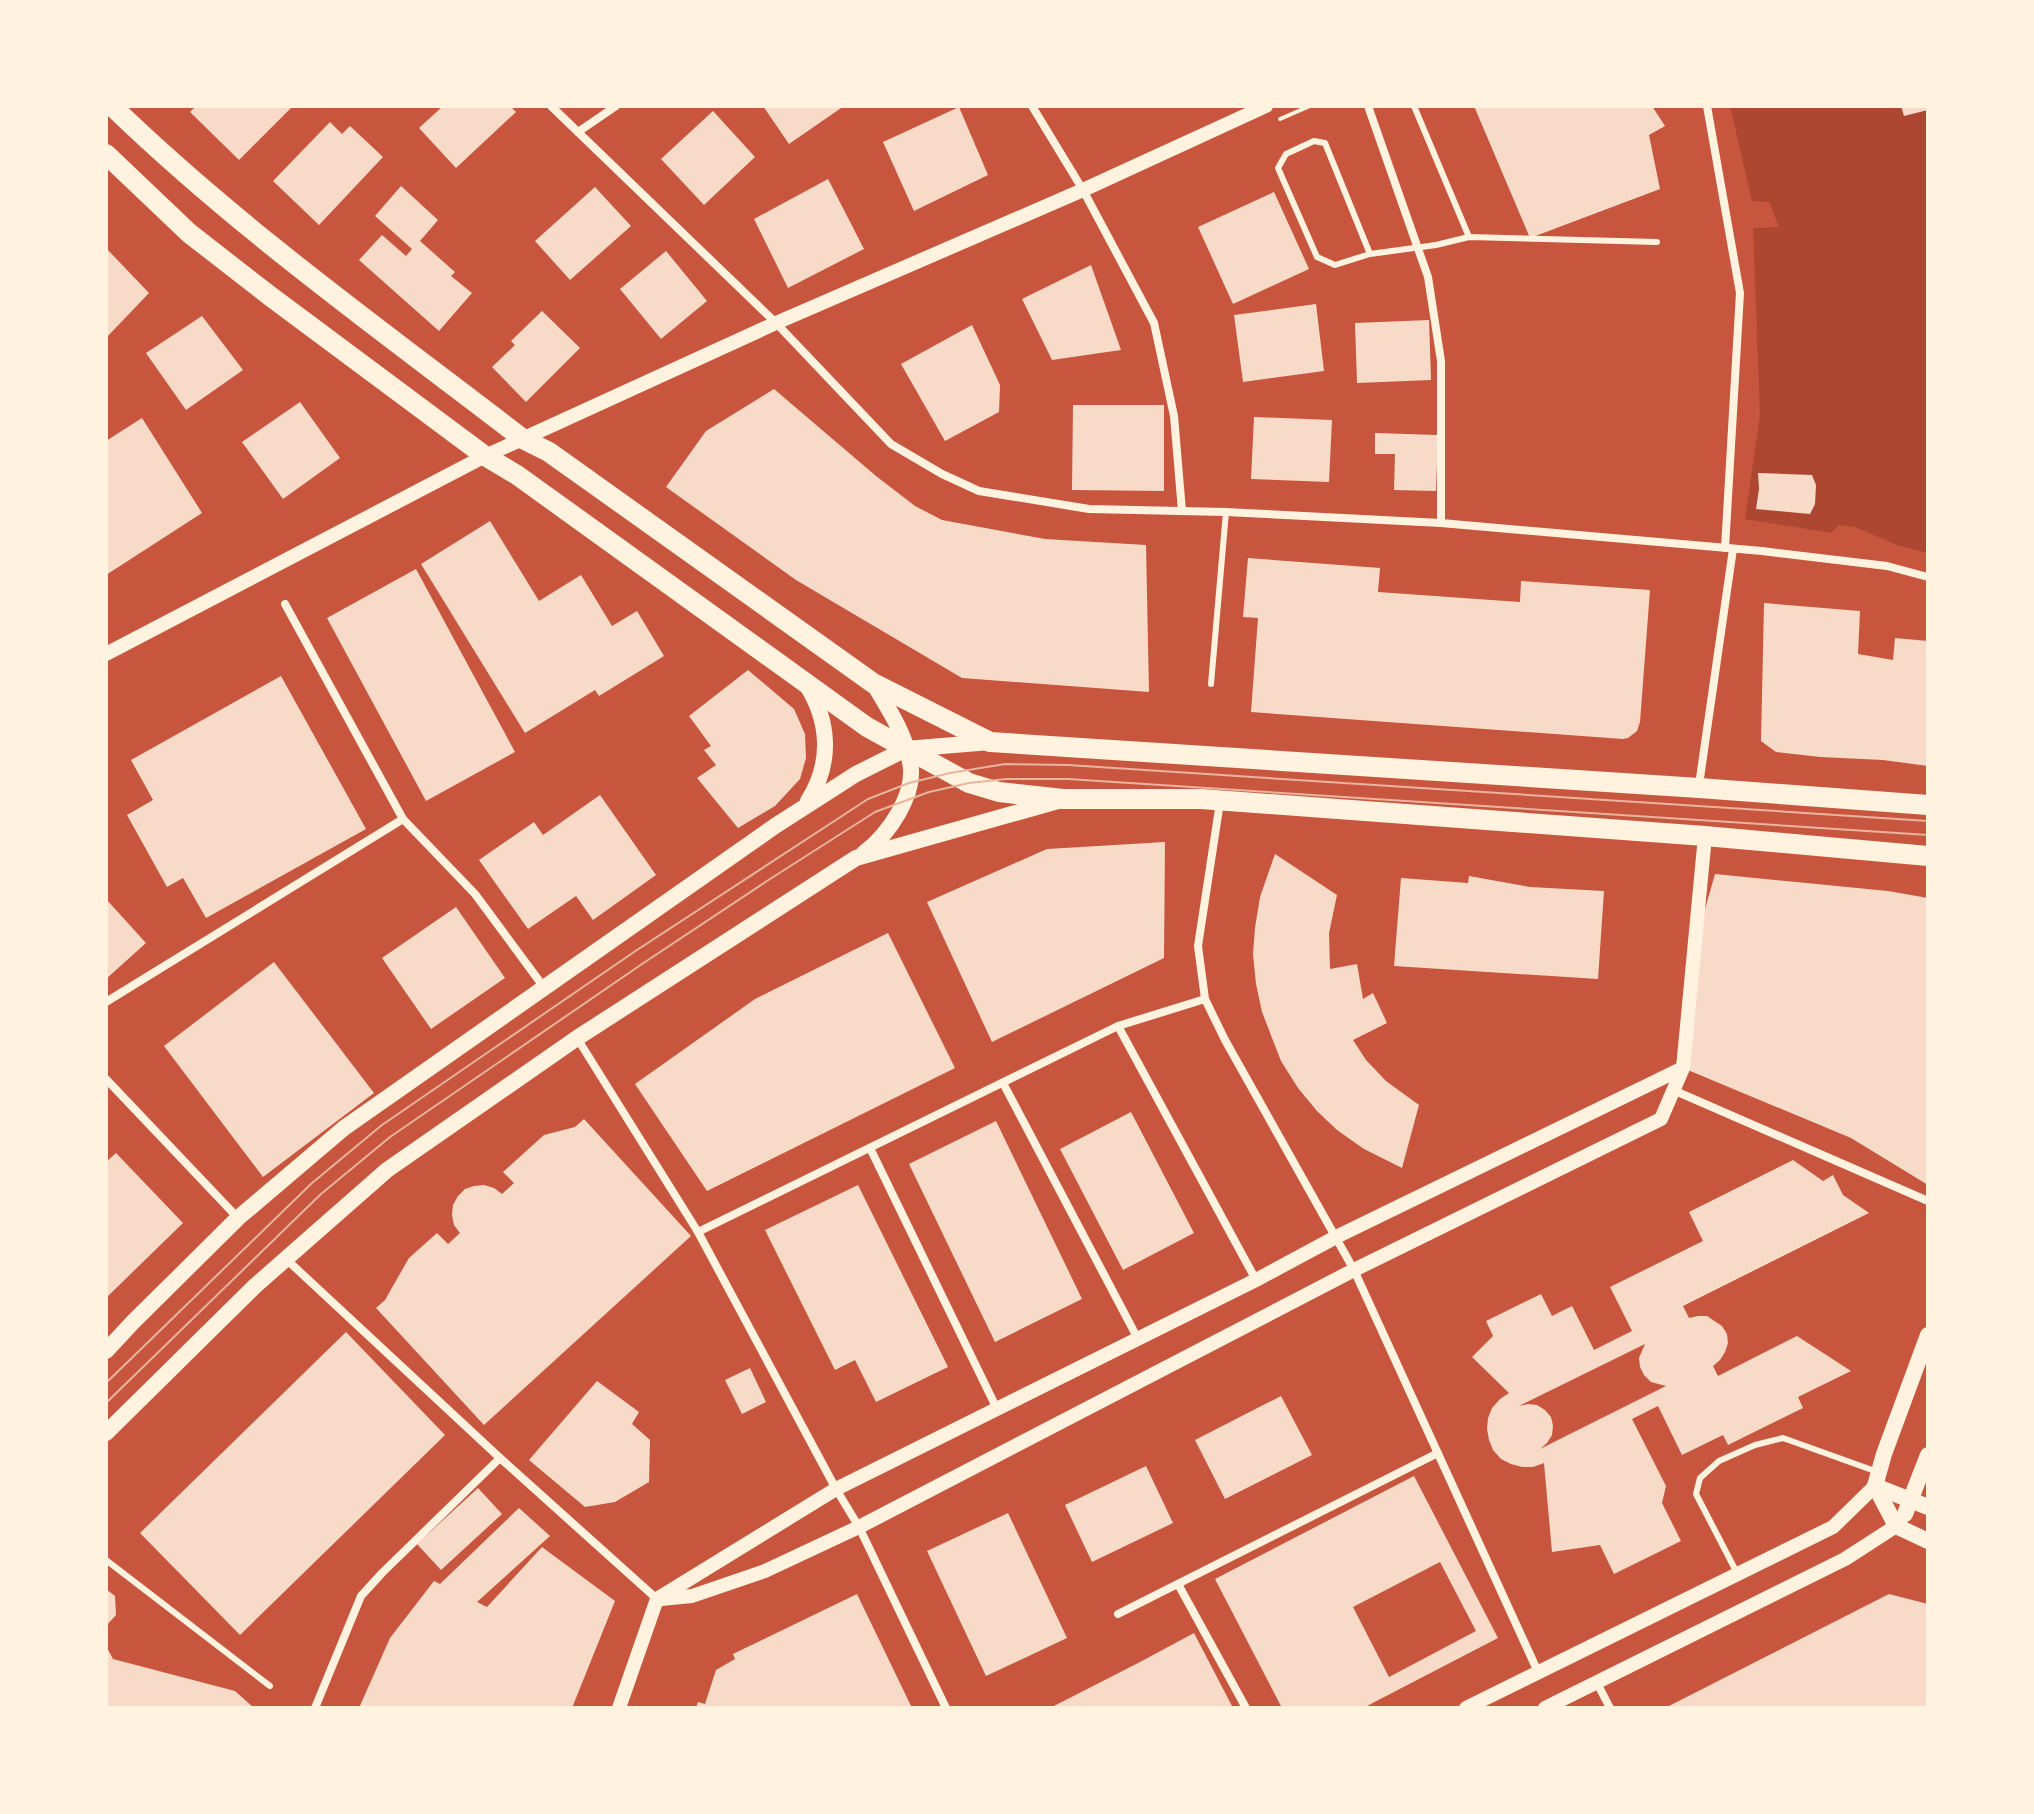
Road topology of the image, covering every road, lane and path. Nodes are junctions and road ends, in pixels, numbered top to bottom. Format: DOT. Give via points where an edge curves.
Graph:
graph roads {
  1 [pos="551,106"];
  2 [pos="616,106"];
  3 [pos="1032,106"];
  4 [pos="1266,106"];
  5 [pos="1368,106"];
  6 [pos="1414,106"];
  7 [pos="1707,106"];
  8 [pos="121,109"];
  9 [pos="578,132"];
  10 [pos="106,154"];
  11 [pos="1083,190"];
  12 [pos="1469,237"];
  13 [pos="1657,242"];
  14 [pos="1418,248"];
  15 [pos="1370,254"];
  16 [pos="776,323"];
  17 [pos="523,439"];
  18 [pos="485,456"];
  19 [pos="1182,511"];
  20 [pos="1226,512"];
  21 [pos="1441,523"];
  22 [pos="1729,548"];
  23 [pos="1928,577"];
  24 [pos="285,604"];
  25 [pos="106,654"];
  26 [pos="805,683"];
  27 [pos="873,683"];
  28 [pos="1211,684"];
  29 [pos="990,742"];
  30 [pos="906,749"];
  31 [pos="1699,788"];
  32 [pos="1063,799"];
  33 [pos="1220,801"];
  34 [pos="806,805"];
  35 [pos="1928,805"];
  36 [pos="403,819"];
  37 [pos="1705,836"];
  38 [pos="1928,856"];
  39 [pos="856,858"];
  40 [pos="543,986"];
  41 [pos="1205,999"];
  42 [pos="106,1002"];
  43 [pos="1118,1026"];
  44 [pos="577,1038"];
  45 [pos="1683,1068"];
  46 [pos="106,1079"];
  47 [pos="1003,1083"];
  48 [pos="1673,1090"];
  49 [pos="870,1148"];
  50 [pos="1928,1201"];
  51 [pos="238,1218"];
  52 [pos="698,1232"];
  53 [pos="1336,1237"];
  54 [pos="286,1259"];
  55 [pos="1354,1270"];
  56 [pos="1256,1280"];
  57 [pos="1928,1335"];
  58 [pos="1138,1339"];
  59 [pos="106,1351"];
  60 [pos="997,1409"];
  61 [pos="106,1433"];
  62 [pos="1438,1453"];
  63 [pos="1928,1455"];
  64 [pos="500,1458"];
  65 [pos="1877,1479"];
  66 [pos="836,1489"];
  67 [pos="1928,1507"];
  68 [pos="1904,1513"];
  69 [pos="859,1527"];
  70 [pos="1928,1541"];
  71 [pos="106,1560"];
  72 [pos="1738,1574"];
  73 [pos="1178,1584"];
  74 [pos="657,1599"];
  75 [pos="1118,1614"];
  76 [pos="1538,1672"];
  77 [pos="1597,1683"];
  78 [pos="270,1686"];
  79 [pos="315,1708"];
  80 [pos="619,1708"];
  81 [pos="946,1708"];
  82 [pos="1246,1708"];
  83 [pos="1466,1708"];
  84 [pos="1545,1708"];
  85 [pos="1610,1708"];
  1 -- 9 [label="street"];
  2 -- 9 [label="street"];
  3 -- 11 [label="street"];
  4 -- 11 [label="street"];
  5 -- 14 [label="street"];
  6 -- 12 [label="lane"];
  7 -- 22 [label="street" via="1740,293"];
  8 -- 17 [label="main road" via="223,207"];
  9 -- 16 [label="street"];
  10 -- 18 [label="main road" via="189,233"];
  11 -- 16 [label="street"];
  11 -- 19 [label="street" via="1154,323 1174,416"];
  12 -- 13 [label="lane"];
  12 -- 14 [label="lane"];
  14 -- 15 [label="lane"];
  14 -- 21 [label="street" via="1428,277 1441,361"];
  15 -- 15 [label="lane" via="1325,143 1314,141 1286,154 1278,168 1317,257 1335,265"];
  16 -- 17 [label="street"];
  16 -- 19 [label="street" via="891,444 942,474 979,491 1089,509"];
  17 -- 18 [label="street"];
  17 -- 27 [label="main road" via="549,452"];
  18 -- 25 [label="street"];
  18 -- 26 [label="main road"];
  19 -- 20 [label="street"];
  20 -- 21 [label="street"];
  20 -- 28 [label="lane"];
  21 -- 22 [label="street"];
  22 -- 23 [label="street" via="1887,566"];
  22 -- 31 [label="street"];
  24 -- 36 [label="street"];
  26 -- 30 [label="main road"];
  26 -- 34 [label="main road" via="820,710 826,739 822,772"];
  27 -- 29 [label="main road"];
  27 -- 30 [label="main road"];
  29 -- 30 [label="main road"];
  29 -- 31 [label="main road"];
  30 -- 32 [label="main road" via="969,783"];
  30 -- 34 [label="main road"];
  30 -- 39 [label="main road" via="911,765 901,808 886,832"];
  31 -- 35 [label="main road"];
  32 -- 33 [label="main road"];
  32 -- 39 [label="main road"];
  33 -- 37 [label="main road"];
  33 -- 41 [label="street" via="1198,946"];
  34 -- 40 [label="main road"];
  36 -- 40 [label="street" via="475,894"];
  36 -- 42 [label="street"];
  37 -- 38 [label="main road"];
  37 -- 45 [label="street"];
  39 -- 44 [label="main road"];
  40 -- 51 [label="main road" via="344,1128"];
  41 -- 43 [label="street"];
  41 -- 53 [label="street"];
  43 -- 47 [label="street"];
  43 -- 56 [label="street"];
  44 -- 52 [label="street"];
  44 -- 54 [label="main road" via="387,1170"];
  45 -- 48 [label="street"];
  45 -- 53 [label="street"];
  46 -- 51 [label="street"];
  47 -- 49 [label="street"];
  47 -- 58 [label="street"];
  48 -- 50 [label="street"];
  48 -- 55 [label="street" via="1661,1119"];
  49 -- 52 [label="street"];
  49 -- 60 [label="street"];
  51 -- 59 [label="main road"];
  52 -- 66 [label="street"];
  53 -- 55 [label="street"];
  53 -- 56 [label="street"];
  54 -- 61 [label="main road"];
  54 -- 64 [label="street"];
  55 -- 62 [label="street"];
  55 -- 69 [label="street"];
  56 -- 58 [label="street"];
  57 -- 65 [label="main road"];
  58 -- 60 [label="street"];
  60 -- 66 [label="street"];
  62 -- 73 [label="street"];
  62 -- 76 [label="street"];
  63 -- 68 [label="main road"];
  64 -- 74 [label="street"];
  64 -- 79 [label="street" via="361,1596"];
  65 -- 68 [label="main road"];
  65 -- 68 [label="main road"];
  65 -- 72 [label="street" via="1833,1527"];
  65 -- 72 [label="lane" via="1783,1438 1719,1461 1700,1478 1696,1494"];
  66 -- 69 [label="street"];
  66 -- 74 [label="street"];
  67 -- 68 [label="main road"];
  68 -- 70 [label="main road"];
  68 -- 77 [label="street" via="1845,1559"];
  69 -- 74 [label="street" via="765,1571 692,1596"];
  69 -- 81 [label="street"];
  71 -- 78 [label="lane"];
  72 -- 76 [label="street"];
  73 -- 75 [label="street"];
  73 -- 82 [label="street"];
  74 -- 80 [label="street"];
  76 -- 83 [label="street"];
  77 -- 84 [label="street"];
  77 -- 85 [label="street"];
}
